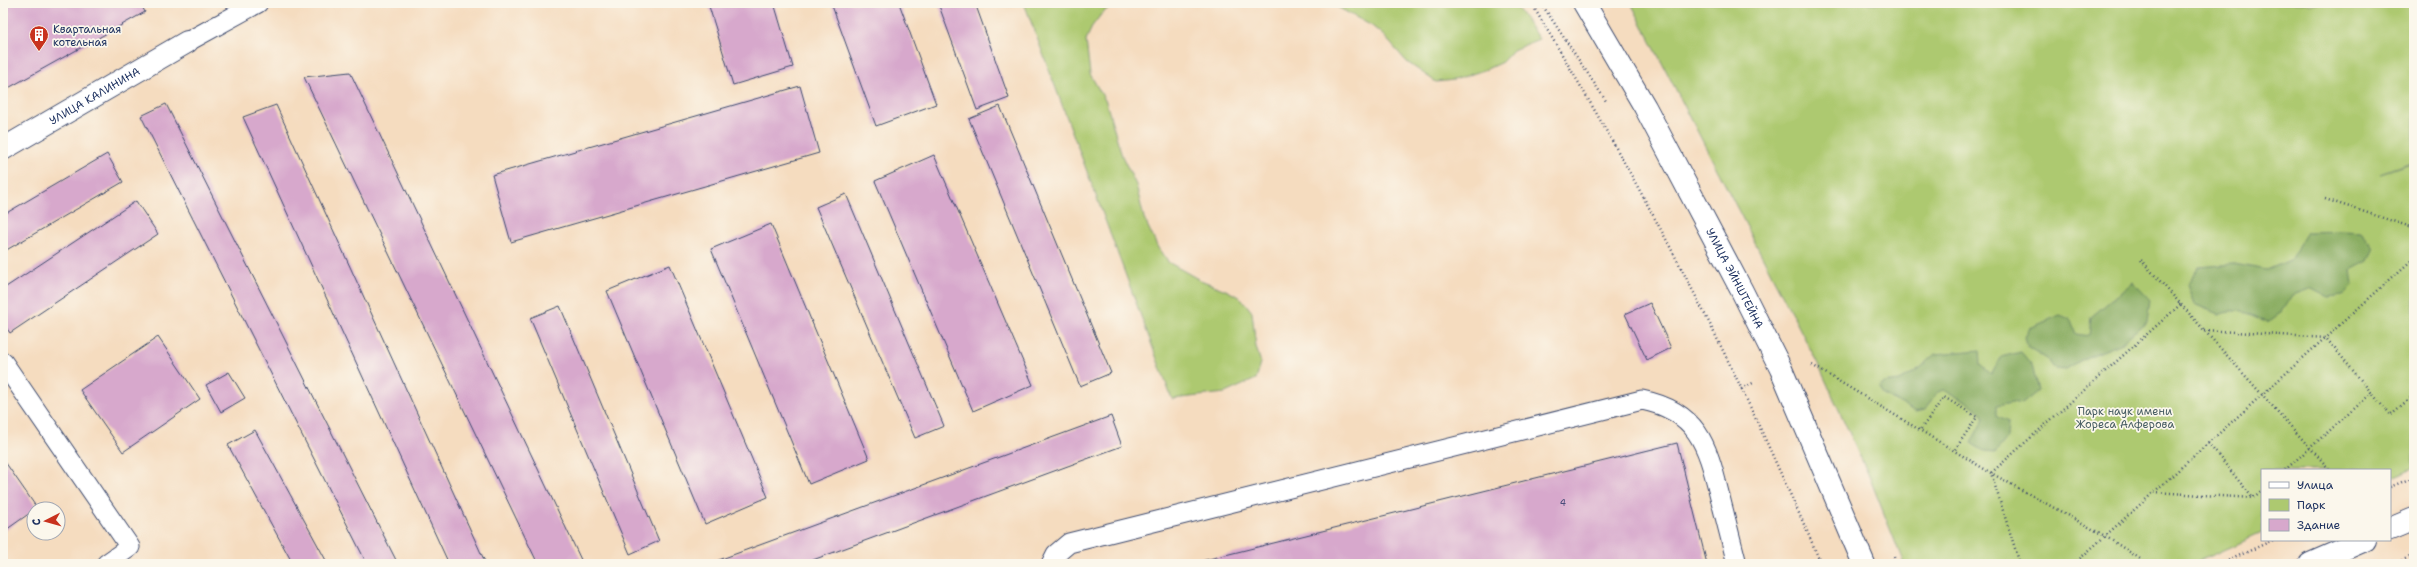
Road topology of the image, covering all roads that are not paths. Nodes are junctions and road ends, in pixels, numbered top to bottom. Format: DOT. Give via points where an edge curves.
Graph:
graph roads {
  1 [pos="258,3"];
  2 [pos="1584,3"];
  3 [pos="187,42"];
  4 [pos="3,150"];
  5 [pos="3,362"];
  6 [pos="2414,519"];
  7 [pos="2391,529"];
  8 [pos="2363,541"];
  9 [pos="106,564"];
  10 [pos="1051,564"];
  11 [pos="1737,564"];
  12 [pos="1864,564"];
  13 [pos="2310,564"];
  1 -- 3 [label="lane"];
  2 -- 12 [label="street, УЛИЦА ЭЙНШТЕЙНА" via="1645,107 1781,369"];
  3 -- 4 [label="street, УЛИЦА КАЛИНИНА"];
  5 -- 9 [label="lane" via="130,547"];
  6 -- 7 [label="street"];
  8 -- 13 [label="street"];
  10 -- 11 [label="lane" via="1056,554 1069,543 1642,400 1657,403 1676,412 1702,438 1710,457"];
}
